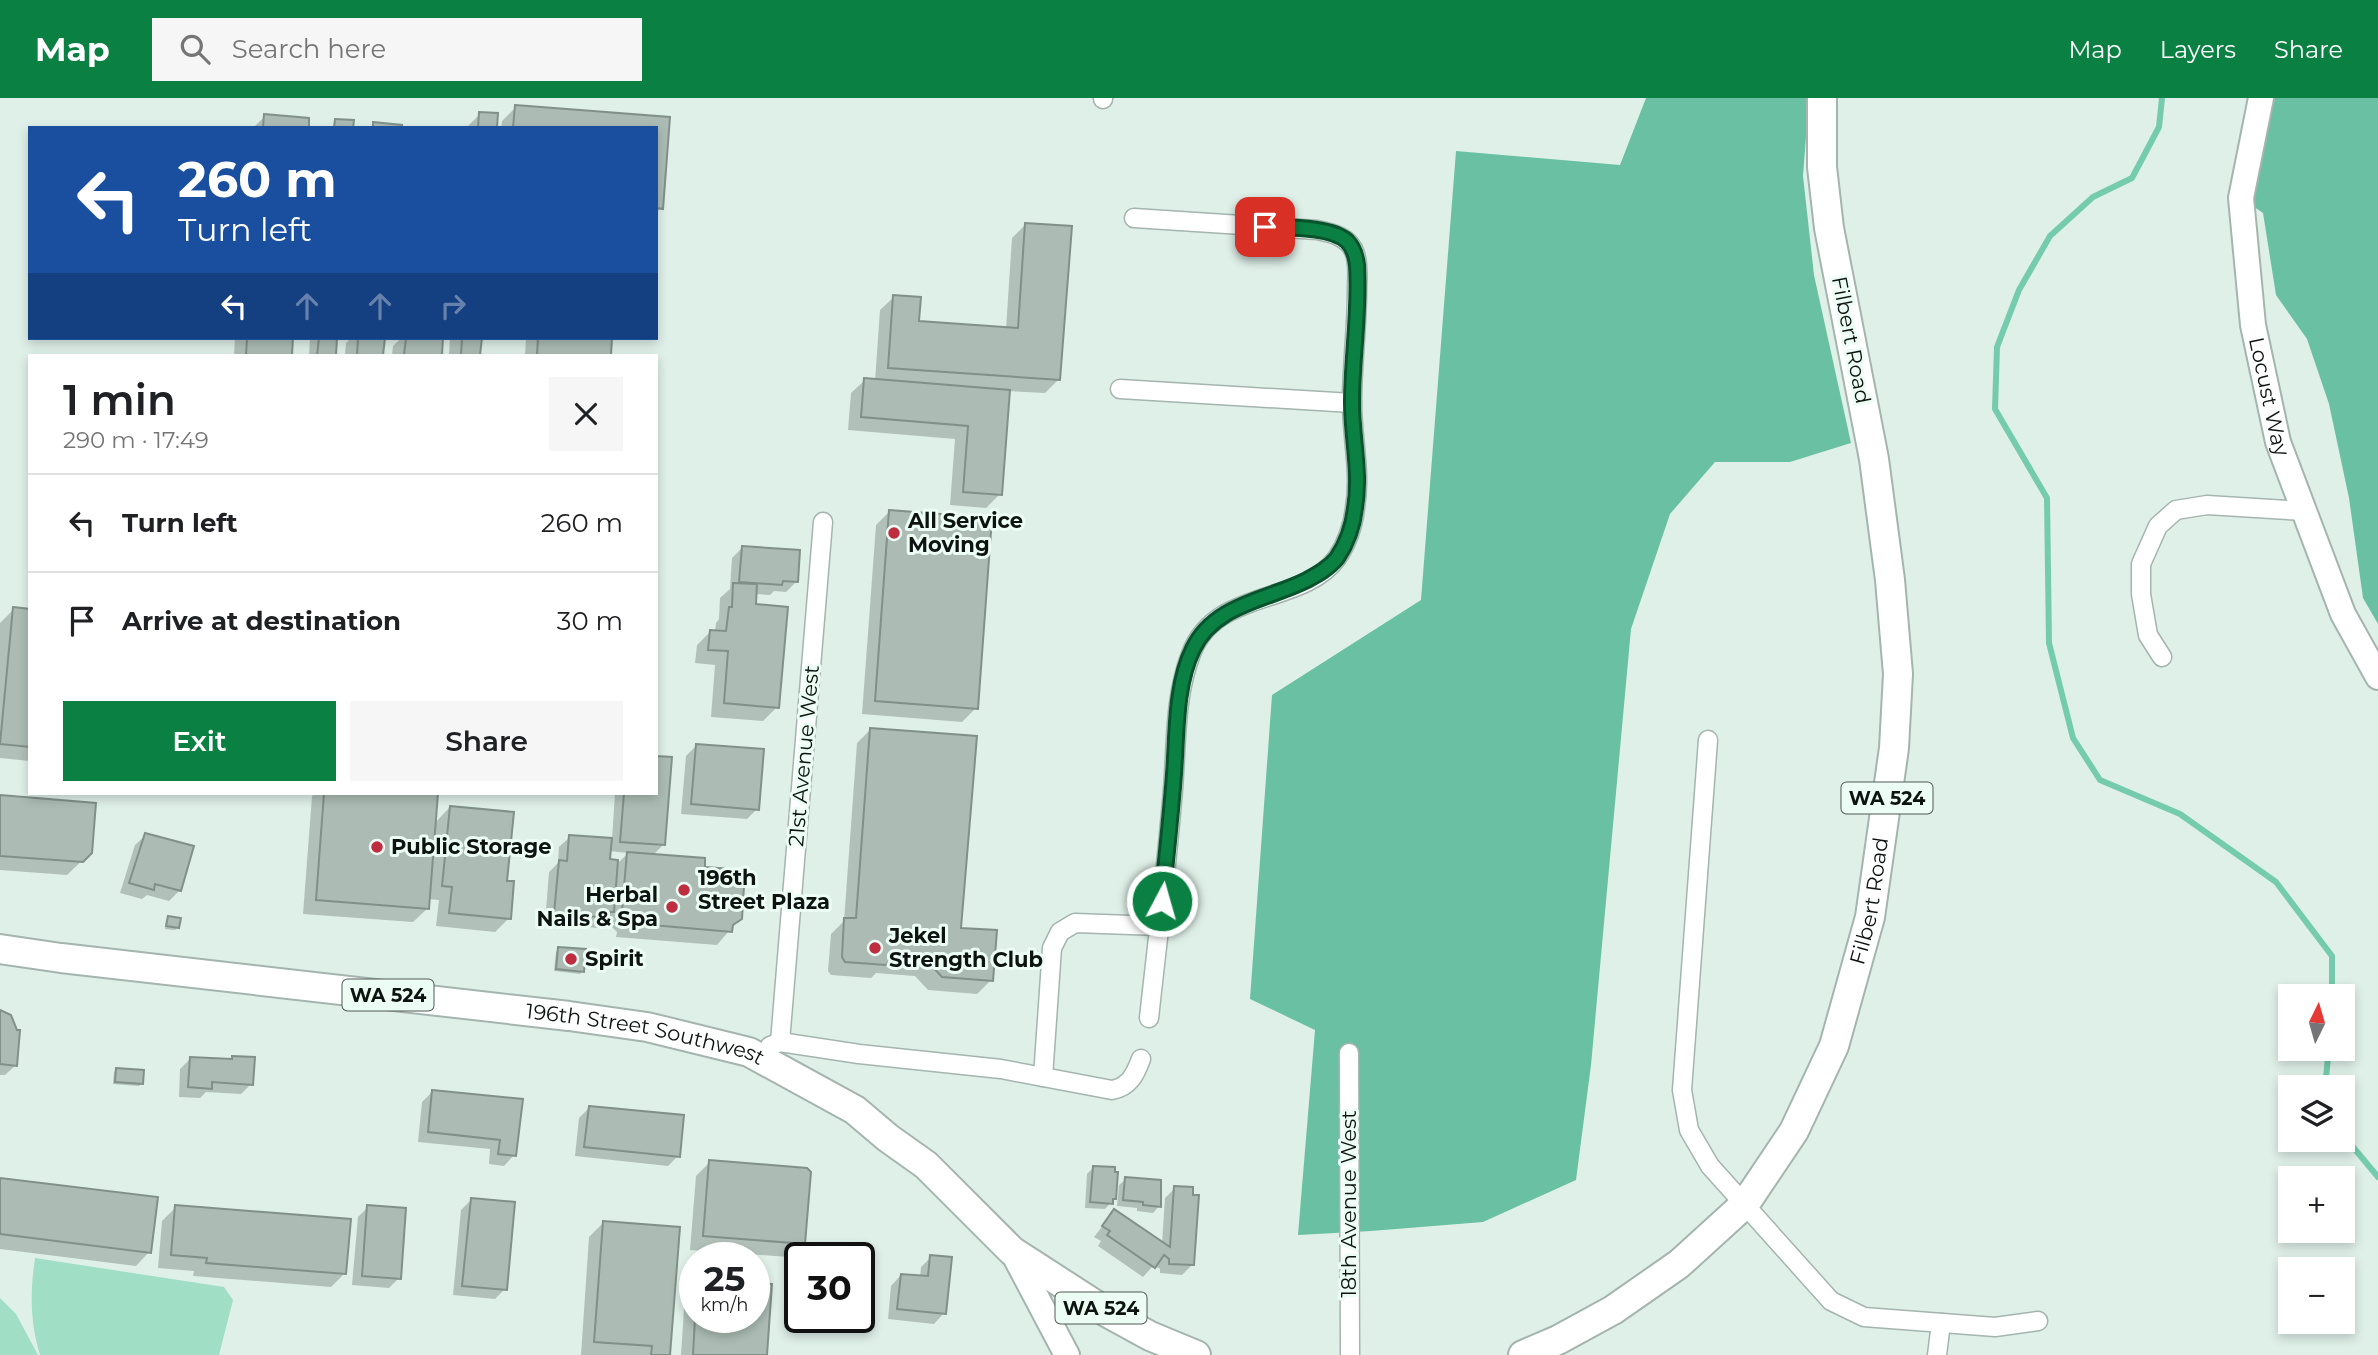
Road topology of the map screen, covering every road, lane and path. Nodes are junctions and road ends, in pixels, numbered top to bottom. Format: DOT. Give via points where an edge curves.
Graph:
graph roads {
  1 [pos="1822,98"];
  2 [pos="2261,98"];
  3 [pos="1134,218"];
  4 [pos="1121,389"];
  5 [pos="1352,403"];
  6 [pos="2304,511"];
  7 [pos="823,522"];
  8 [pos="2162,657"];
  9 [pos="2378,677"];
  10 [pos="1708,740"];
  11 [pos="1159,926"];
  12 [pos="0,949"];
  13 [pos="1149,1018"];
  14 [pos="780,1042"];
  15 [pos="749,1052"];
  16 [pos="1349,1053"];
  17 [pos="1141,1059"];
  18 [pos="1043,1077"];
  19 [pos="1745,1204"];
  20 [pos="1012,1251"];
  21 [pos="2038,1321"];
  22 [pos="1941,1323"];
  23 [pos="1067,1355"];
  24 [pos="1196,1355"];
  25 [pos="1350,1355"];
  26 [pos="1523,1355"];
  27 [pos="1937,1355"];
  1 -- 19 [label="main road, Filbert Road / WA 524" via="1822,167 1829,228 1874,459 1890,580 1898,674 1894,748 1870,917 1834,1046 1794,1131"];
  2 -- 6 [label="main road, Locust Way" via="2241,198 2253,325 2278,442"];
  3 -- 5 [label="street" via="1317,230 1347,241 1355,251 1357,265"];
  4 -- 5 [label="street"];
  5 -- 11 [label="street" via="1357,494 1352,525 1335,560 1321,573 1289,589 1217,618 1191,652 1180,700"];
  6 -- 8 [label="street" via="2207,505 2176,510 2158,526 2141,564 2141,594 2148,635"];
  6 -- 9 [label="main road, Locust Way" via="2343,614"];
  7 -- 14 [label="street, 21st Avenue West"];
  10 -- 19 [label="street" via="1682,1090 1689,1130 1710,1166"];
  11 -- 13 [label="street"];
  11 -- 18 [label="street" via="1075,923 1060,932 1052,948"];
  12 -- 15 [label="main road, 196th Street Southwest / WA 524" via="569,1016 648,1027"];
  14 -- 15 [label="street"];
  14 -- 18 [label="street"];
  15 -- 20 [label="main road, 196th Street Southwest / WA 524" via="855,1110 926,1166"];
  16 -- 25 [label="street, 18th Avenue West"];
  17 -- 18 [label="street" via="1123,1088"];
  19 -- 22 [label="street" via="1831,1301 1864,1317"];
  19 -- 26 [label="main road, Filbert Road / WA 524" via="1679,1264 1613,1310"];
  20 -- 23 [label="main road"];
  20 -- 24 [label="main road, 196th Street Southwest / WA 524" via="1108,1313"];
  21 -- 22 [label="street" via="1995,1327"];
  22 -- 27 [label="street"];
}
